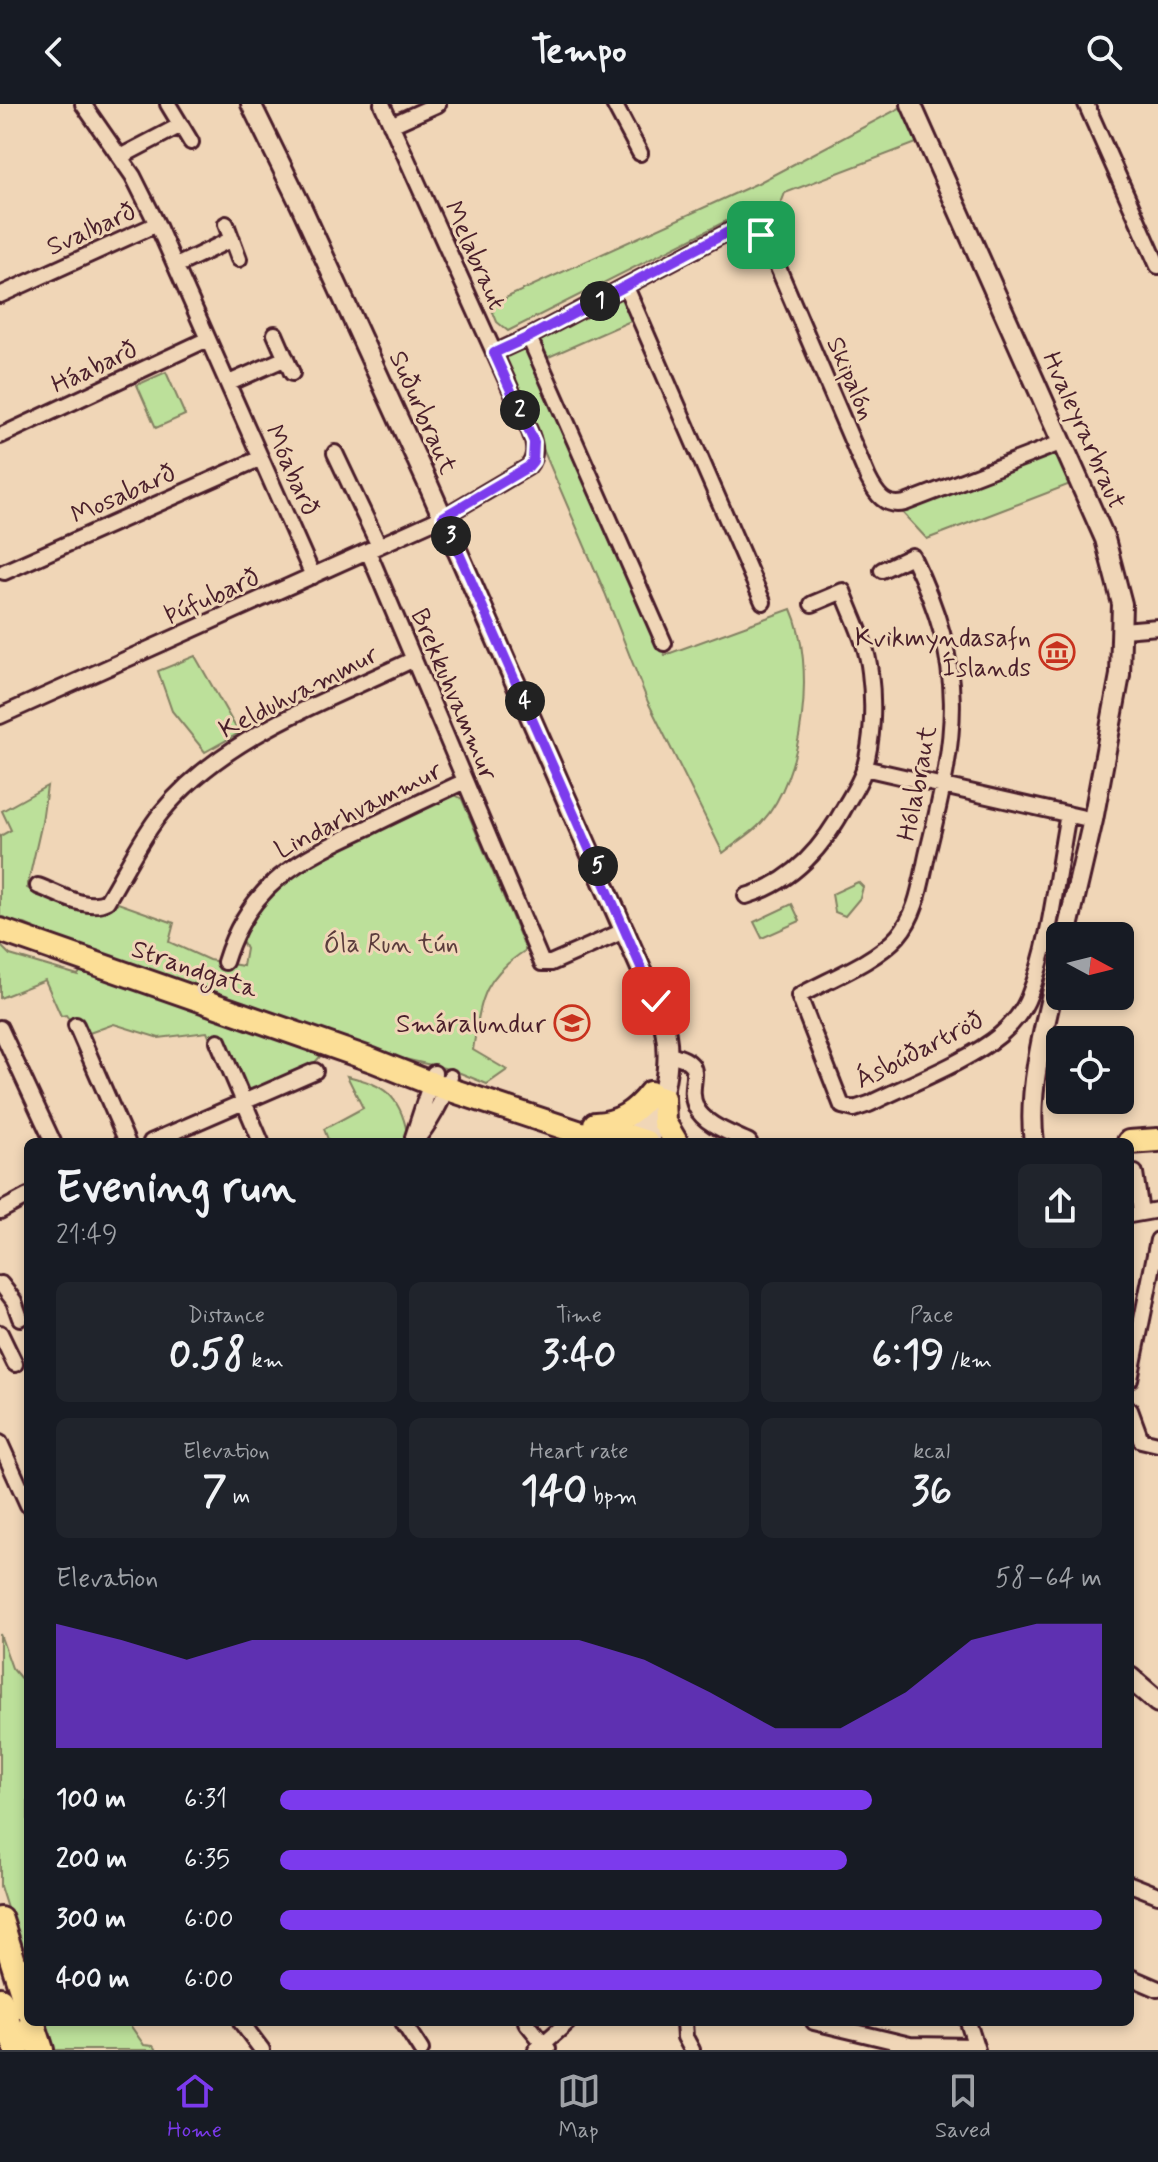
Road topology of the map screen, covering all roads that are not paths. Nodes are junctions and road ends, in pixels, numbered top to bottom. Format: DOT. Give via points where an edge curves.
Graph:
graph roads {
  1 [pos="83,104"];
  2 [pos="168,104"];
  3 [pos="251,104"];
  4 [pos="382,104"];
  5 [pos="438,104"];
  6 [pos="614,104"];
  7 [pos="911,104"];
  8 [pos="1086,104"];
  9 [pos="181,125"];
  10 [pos="391,125"];
  11 [pos="191,142"];
  12 [pos="640,153"];
  13 [pos="120,157"];
  14 [pos="157,224"];
  15 [pos="226,224"];
  16 [pos="232,239"];
  17 [pos="239,259"];
  18 [pos="176,266"];
  19 [pos="1158,266"];
  20 [pos="626,287"];
  21 [pos="0,295"];
  22 [pos="275,334"];
  23 [pos="529,337"];
  24 [pos="208,339"];
  25 [pos="494,353"];
  26 [pos="286,358"];
  27 [pos="292,373"];
  28 [pos="229,383"];
  29 [pos="0,436"];
  30 [pos="1063,442"];
  31 [pos="335,453"];
  32 [pos="261,458"];
  33 [pos="443,517"];
  34 [pos="374,548"];
  35 [pos="882,570"];
  36 [pos="4,572"];
  37 [pos="313,576"];
  38 [pos="763,602"];
  39 [pos="812,604"];
  40 [pos="1158,627"];
  41 [pos="1123,630"];
  42 [pos="664,643"];
  43 [pos="414,659"];
  44 [pos="0,716"];
  45 [pos="864,768"];
  46 [pos="465,781"];
  47 [pos="944,788"];
  48 [pos="1068,814"];
  49 [pos="1093,820"];
  50 [pos="38,886"];
  51 [pos="746,896"];
  52 [pos="1069,922"];
  53 [pos="0,930"];
  54 [pos="626,930"];
  55 [pos="225,962"];
  56 [pos="799,996"];
  57 [pos="1049,1010"];
  58 [pos="76,1025"];
  59 [pos="0,1028"];
  60 [pos="218,1041"];
  61 [pos="669,1057"];
  62 [pos="315,1071"];
  63 [pos="440,1080"];
  64 [pos="656,1095"];
  65 [pos="244,1102"];
  66 [pos="588,1133"];
  67 [pos="51,1138"];
  68 [pos="125,1138"];
  69 [pos="160,1138"];
  70 [pos="259,1138"];
  71 [pos="415,1138"];
  72 [pos="622,1138"];
  73 [pos="643,1138"];
  74 [pos="674,1138"];
  75 [pos="742,1138"];
  76 [pos="1033,1138"];
  77 [pos="1158,1140"];
  78 [pos="1134,1142"];
  79 [pos="1135,1173"];
  80 [pos="24,1198"];
  81 [pos="1158,1210"];
  82 [pos="0,1211"];
  83 [pos="1136,1213"];
  84 [pos="1158,1240"];
  85 [pos="0,1285"];
  86 [pos="20,1318"];
  87 [pos="0,1333"];
  88 [pos="1134,1359"];
  89 [pos="15,1364"];
  90 [pos="1134,1421"];
  91 [pos="0,1443"];
  92 [pos="1158,1444"];
  93 [pos="24,1496"];
  94 [pos="1134,1669"];
  95 [pos="1134,1681"];
  96 [pos="1158,1687"];
  97 [pos="1158,1702"];
  98 [pos="1134,1886"];
  99 [pos="1158,1895"];
  100 [pos="0,1920"];
  101 [pos="1134,1979"];
  102 [pos="1158,1989"];
  103 [pos="24,1996"];
  104 [pos="0,2000"];
  105 [pos="33,2026"];
  106 [pos="406,2026"];
  107 [pos="529,2026"];
  108 [pos="564,2026"];
  109 [pos="684,2026"];
  110 [pos="831,2026"];
  111 [pos="969,2026"];
  112 [pos="244,2027"];
  113 [pos="543,2048"];
  114 [pos="977,2048"];
  115 [pos="17,2050"];
  116 [pos="41,2050"];
  117 [pos="262,2050"];
  118 [pos="421,2050"];
  119 [pos="692,2050"];
  1 -- 13 [label="street, Móabarð"];
  2 -- 9 [label="street"];
  3 -- 33 [label="street, Suðurbraut"];
  4 -- 10 [label="street, Melabraut"];
  5 -- 10 [label="street"];
  6 -- 12 [label="street"];
  7 -- 30 [label="street, Hvaleyrarbraut"];
  8 -- 19 [label="street"];
  9 -- 11 [label="street"];
  9 -- 13 [label="street"];
  10 -- 25 [label="street, Melabraut"];
  13 -- 14 [label="street, Móabarð"];
  14 -- 18 [label="street, Móabarð"];
  14 -- 21 [label="street, Svalbarð"];
  15 -- 16 [label="street"];
  16 -- 17 [label="street"];
  16 -- 18 [label="street"];
  18 -- 24 [label="street, Móabarð"];
  20 -- 23 [label="street, Skipalón"];
  20 -- 30 [label="street, Skipalón" via="730,231 757,231 793,299 876,495 896,505"];
  20 -- 38 [label="street"];
  22 -- 26 [label="street"];
  23 -- 25 [label="street, Skipalón"];
  23 -- 42 [label="street"];
  24 -- 28 [label="street, Móabarð"];
  24 -- 29 [label="street, Háabarð"];
  25 -- 33 [label="street, Melabraut" via="534,442 533,461"];
  26 -- 27 [label="street"];
  26 -- 28 [label="street"];
  28 -- 32 [label="street, Móabarð"];
  30 -- 41 [label="street, Hvaleyrarbraut" via="1108,548 1120,589"];
  31 -- 34 [label="street, Móabarð"];
  32 -- 36 [label="street, Mosabarð"];
  32 -- 37 [label="street, Móabarð"];
  33 -- 34 [label="street, Þúfubarð"];
  33 -- 54 [label="street, Suðurbraut"];
  34 -- 37 [label="street, Þúfubarð"];
  34 -- 43 [label="street, Brekkuhvammur"];
  35 -- 47 [label="street, Hólabraut" via="912,556 941,626 953,701"];
  37 -- 44 [label="street, Þúfubarð"];
  39 -- 45 [label="street" via="843,591 864,642 872,695"];
  40 -- 41 [label="street"];
  41 -- 49 [label="street, Hvaleyrarbraut" via="1119,683"];
  43 -- 46 [label="street, Brekkuhvammur"];
  43 -- 50 [label="street, Kelduhvammur" via="239,744 215,761 159,815 99,906"];
  45 -- 47 [label="street"];
  45 -- 51 [label="street" via="832,830 804,863 777,884"];
  46 -- 54 [label="street, Brekkuhvammur" via="542,963"];
  46 -- 55 [label="street, Lindarhvammur" via="306,857 279,876 244,918"];
  47 -- 48 [label="street"];
  47 -- 56 [label="street, Hólabraut" via="906,926 875,955"];
  48 -- 49 [label="street"];
  48 -- 56 [label="street, Ásbúðartröð" via="1030,995 1008,1028 988,1044 869,1104 847,1109 838,1102"];
  49 -- 52 [label="street, Hvaleyrarbraut"];
  53 -- 63 [label="main road, Strandgata"];
  54 -- 61 [label="street, Suðurbraut" via="660,1012"];
  57 -- 76 [label="street" via="1037,1069"];
  58 -- 68 [label="street"];
  59 -- 67 [label="street"];
  60 -- 65 [label="street"];
  61 -- 64 [label="street"];
  61 -- 75 [label="street" via="692,1064 696,1108 703,1116"];
  62 -- 65 [label="street"];
  63 -- 66 [label="main road, Strandgata"];
  63 -- 71 [label="street"];
  64 -- 66 [label="main road" via="616,1122"];
  64 -- 73 [label="street"];
  64 -- 74 [label="main road"];
  65 -- 69 [label="street"];
  65 -- 70 [label="street"];
  66 -- 72 [label="main road, Strandgata"];
  77 -- 78 [label="main road"];
  79 -- 83 [label="street"];
  80 -- 82 [label="street"];
  81 -- 83 [label="street"];
  84 -- 88 [label="street"];
  85 -- 86 [label="street"];
  87 -- 89 [label="street"];
  90 -- 92 [label="street" via="1141,1440"];
  91 -- 93 [label="street"];
  94 -- 96 [label="main road"];
  95 -- 97 [label="main road"];
  98 -- 99 [label="street"];
  100 -- 103 [label="highway"];
  101 -- 102 [label="street"];
  104 -- 115 [label="highway"];
  105 -- 116 [label="highway"];
  106 -- 118 [label="street"];
  107 -- 113 [label="street"];
  108 -- 113 [label="street"];
  109 -- 119 [label="street"];
  110 -- 114 [label="street" via="910,2045"];
  111 -- 114 [label="street"];
  112 -- 117 [label="street"];
}
